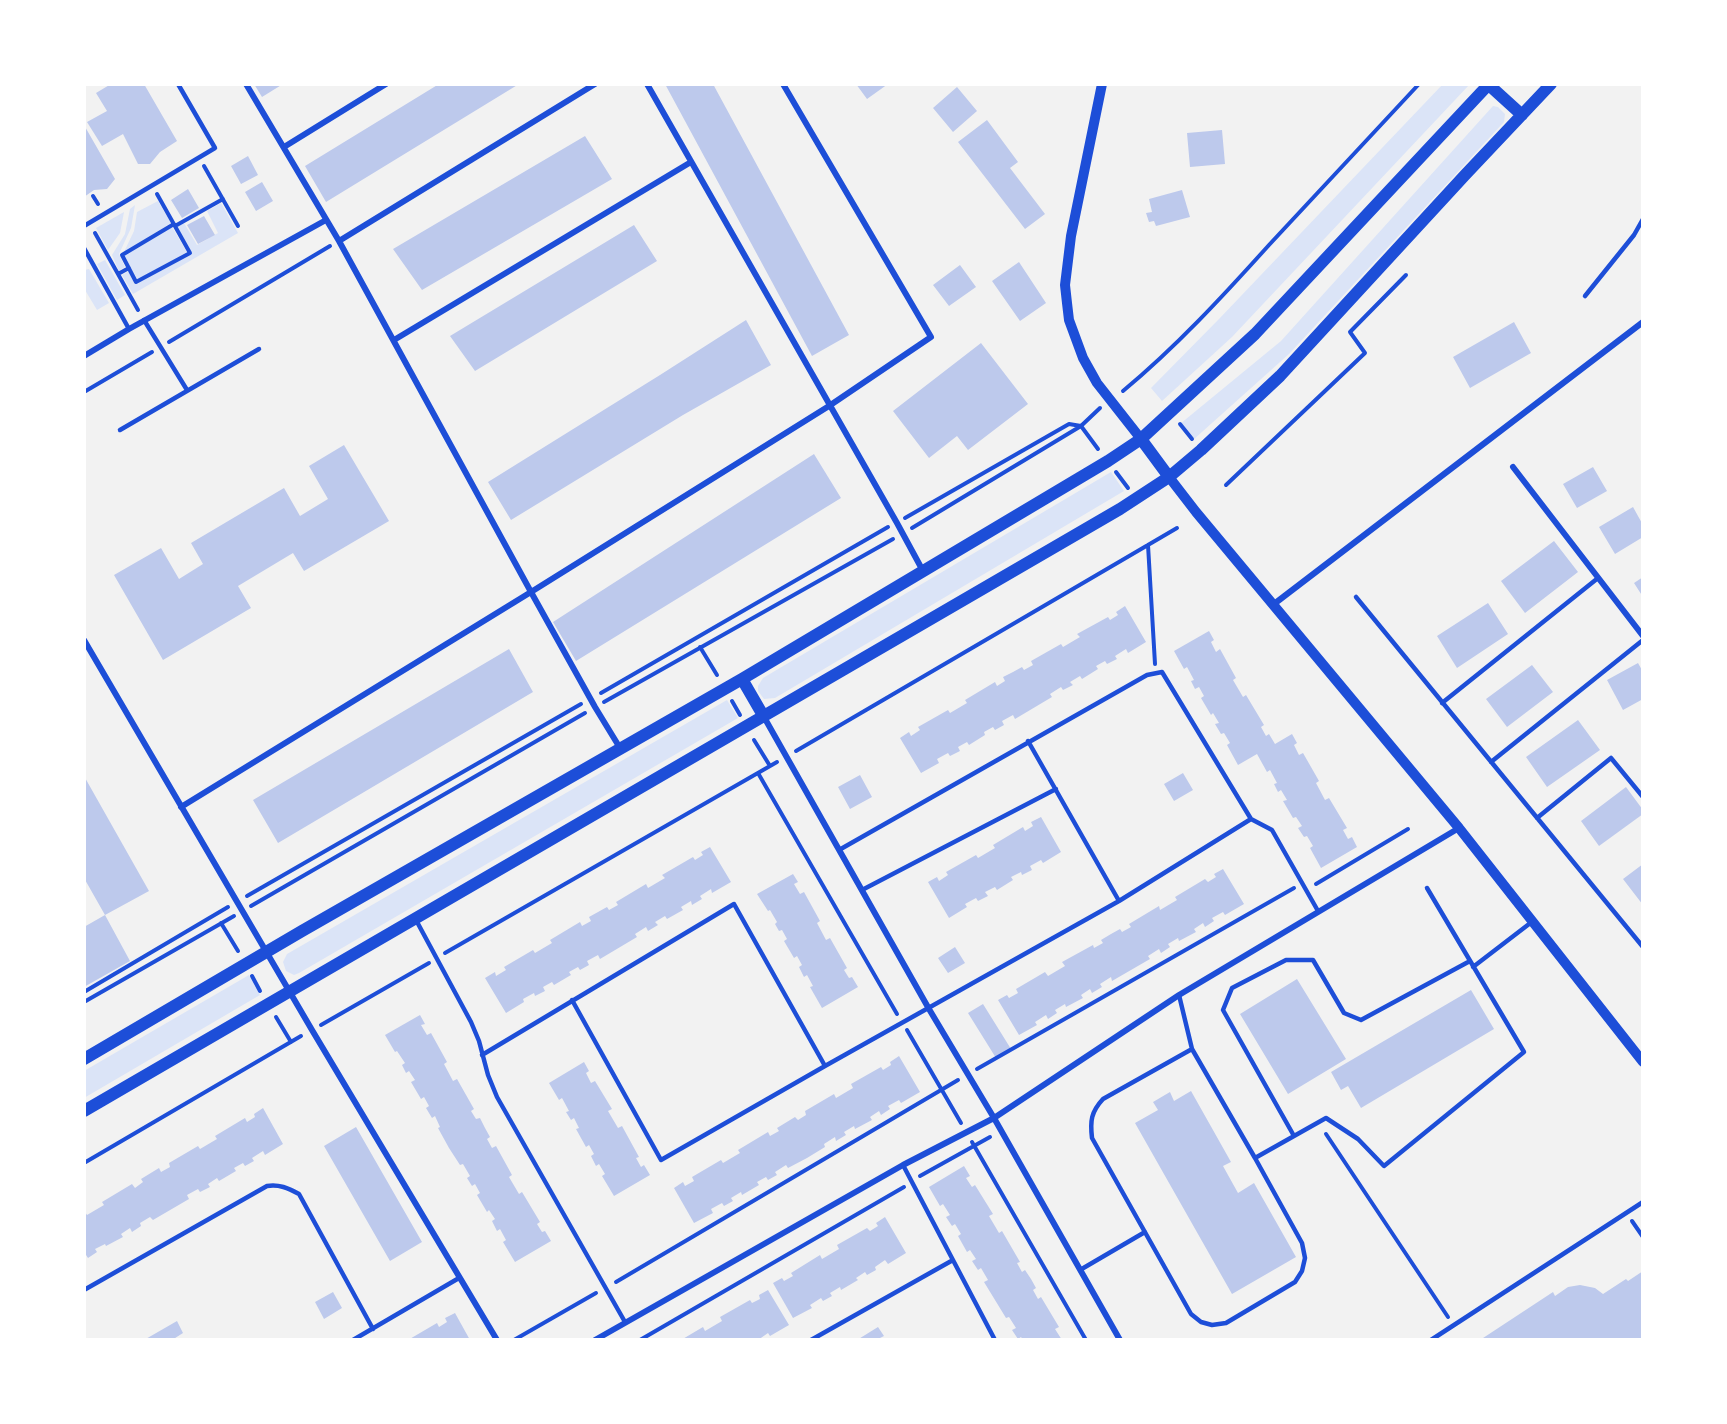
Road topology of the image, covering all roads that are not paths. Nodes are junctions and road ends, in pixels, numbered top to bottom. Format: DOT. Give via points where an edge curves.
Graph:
graph roads {
  1 [pos="178,84"];
  2 [pos="246,84"];
  3 [pos="386,84"];
  4 [pos="595,84"];
  5 [pos="647,84"];
  6 [pos="783,84"];
  7 [pos="1102,84"];
  8 [pos="1489,84"];
  9 [pos="1551,84"];
  10 [pos="1522,115"];
  11 [pos="285,147"];
  12 [pos="691,162"];
  13 [pos="1643,219"];
  14 [pos="326,220"];
  15 [pos="84,226"];
  16 [pos="339,241"];
  17 [pos="84,248"];
  18 [pos="1585,296"];
  19 [pos="144,320"];
  20 [pos="1643,322"];
  21 [pos="129,329"];
  22 [pos="394,340"];
  23 [pos="259,349"];
  24 [pos="84,356"];
  25 [pos="187,390"];
  26 [pos="830,406"];
  27 [pos="120,430"];
  28 [pos="1141,439"];
  29 [pos="1513,467"];
  30 [pos="1169,477"];
  31 [pos="922,571"];
  32 [pos="1598,578"];
  33 [pos="531,592"];
  34 [pos="1356,597"];
  35 [pos="1274,604"];
  36 [pos="1643,638"];
  37 [pos="84,640"];
  38 [pos="742,679"];
  39 [pos="1442,703"];
  40 [pos="764,717"];
  41 [pos="1028,741"];
  42 [pos="620,748"];
  43 [pos="1491,762"];
  44 [pos="1056,789"];
  45 [pos="1643,798"];
  46 [pos="181,807"];
  47 [pos="1537,818"];
  48 [pos="1251,819"];
  49 [pos="1459,828"];
  50 [pos="839,850"];
  51 [pos="1427,888"];
  52 [pos="862,890"];
  53 [pos="1119,901"];
  54 [pos="1318,911"];
  55 [pos="415,917"];
  56 [pos="1533,921"];
  57 [pos="1643,947"];
  58 [pos="266,953"];
  59 [pos="1470,961"];
  60 [pos="1473,967"];
  61 [pos="289,991"];
  62 [pos="1179,995"];
  63 [pos="572,1000"];
  64 [pos="929,1009"];
  65 [pos="1192,1049"];
  66 [pos="482,1055"];
  67 [pos="84,1059"];
  68 [pos="1643,1062"];
  69 [pos="825,1066"];
  70 [pos="84,1111"];
  71 [pos="994,1118"];
  72 [pos="1294,1136"];
  73 [pos="1255,1158"];
  74 [pos="903,1165"];
  75 [pos="1643,1202"];
  76 [pos="1145,1232"];
  77 [pos="952,1260"];
  78 [pos="1080,1270"];
  79 [pos="459,1278"];
  80 [pos="84,1290"];
  81 [pos="625,1322"];
  82 [pos="373,1329"];
  83 [pos="353,1340"];
  84 [pos="497,1340"];
  85 [pos="595,1340"];
  86 [pos="811,1340"];
  87 [pos="995,1340"];
  88 [pos="1120,1340"];
  89 [pos="1431,1340"];
  1 -- 15 [label="lane" via="215,148"];
  2 -- 11 [label="street"];
  3 -- 11 [label="street"];
  4 -- 16 [label="street"];
  5 -- 12 [label="street"];
  6 -- 26 [label="street" via="931,337"];
  7 -- 28 [label="street" via="1065,285 1069,320 1083,358 1097,383"];
  8 -- 10 [label="main road"];
  8 -- 28 [label="main road" via="1255,334"];
  9 -- 10 [label="main road"];
  10 -- 30 [label="main road" via="1280,376"];
  11 -- 14 [label="street"];
  12 -- 22 [label="street"];
  12 -- 26 [label="street"];
  13 -- 18 [label="lane"];
  14 -- 16 [label="street"];
  14 -- 19 [label="street"];
  16 -- 22 [label="street"];
  17 -- 21 [label="lane"];
  19 -- 21 [label="street"];
  19 -- 25 [label="lane"];
  20 -- 35 [label="street"];
  21 -- 24 [label="street"];
  22 -- 33 [label="street"];
  23 -- 25 [label="lane"];
  25 -- 27 [label="lane"];
  26 -- 31 [label="street"];
  26 -- 33 [label="street"];
  28 -- 30 [label="main road"];
  28 -- 31 [label="main road"];
  29 -- 32 [label="street"];
  30 -- 35 [label="street"];
  30 -- 40 [label="main road"];
  31 -- 38 [label="main road"];
  32 -- 36 [label="street"];
  32 -- 39 [label="lane"];
  33 -- 42 [label="street"];
  33 -- 46 [label="street"];
  34 -- 39 [label="lane"];
  35 -- 49 [label="street"];
  36 -- 43 [label="lane"];
  37 -- 46 [label="street"];
  38 -- 40 [label="main road"];
  38 -- 42 [label="main road"];
  39 -- 43 [label="lane"];
  40 -- 50 [label="street"];
  40 -- 55 [label="main road"];
  41 -- 44 [label="lane"];
  41 -- 48 [label="lane" via="1147,675 1162,672"];
  41 -- 50 [label="lane"];
  42 -- 58 [label="main road"];
  43 -- 47 [label="lane"];
  44 -- 52 [label="lane"];
  44 -- 53 [label="lane"];
  45 -- 47 [label="lane" via="1611,758"];
  46 -- 58 [label="street"];
  47 -- 57 [label="lane"];
  48 -- 53 [label="lane"];
  48 -- 54 [label="lane" via="1272,830"];
  49 -- 54 [label="street"];
  49 -- 56 [label="street"];
  50 -- 52 [label="street"];
  51 -- 59 [label="lane"];
  52 -- 64 [label="street"];
  53 -- 64 [label="lane"];
  54 -- 62 [label="street"];
  55 -- 61 [label="main road"];
  55 -- 66 [label="lane" via="471,1022"];
  56 -- 60 [label="lane"];
  56 -- 68 [label="street"];
  58 -- 61 [label="street"];
  58 -- 67 [label="main road"];
  59 -- 60 [label="lane"];
  59 -- 72 [label="lane" via="1360,1020 1344,1013 1314,960 1286,960 1232,988 1223,1010"];
  60 -- 72 [label="lane" via="1524,1052 1384,1166 1358,1138 1326,1118"];
  61 -- 70 [label="main road"];
  61 -- 79 [label="street"];
  62 -- 65 [label="lane"];
  62 -- 71 [label="street"];
  63 -- 66 [label="lane"];
  63 -- 69 [label="lane" via="661,1161"];
  63 -- 69 [label="lane" via="734,904"];
  64 -- 69 [label="lane"];
  64 -- 71 [label="street"];
  65 -- 73 [label="lane"];
  65 -- 76 [label="lane" via="1103,1099 1095,1108 1091,1123 1092,1138"];
  66 -- 81 [label="lane" via="497,1097"];
  71 -- 74 [label="street"];
  71 -- 78 [label="street"];
  72 -- 73 [label="lane"];
  73 -- 76 [label="lane" via="1302,1244 1305,1258 1294,1282 1226,1323 1202,1322 1191,1314"];
  74 -- 77 [label="lane"];
  74 -- 81 [label="street"];
  75 -- 89 [label="lane"];
  76 -- 78 [label="lane"];
  77 -- 86 [label="lane"];
  77 -- 87 [label="lane"];
  78 -- 88 [label="street"];
  79 -- 82 [label="lane"];
  79 -- 84 [label="street"];
  80 -- 82 [label="lane" via="275,1184 298,1194"];
  81 -- 85 [label="street"];
  82 -- 83 [label="lane"];
}
